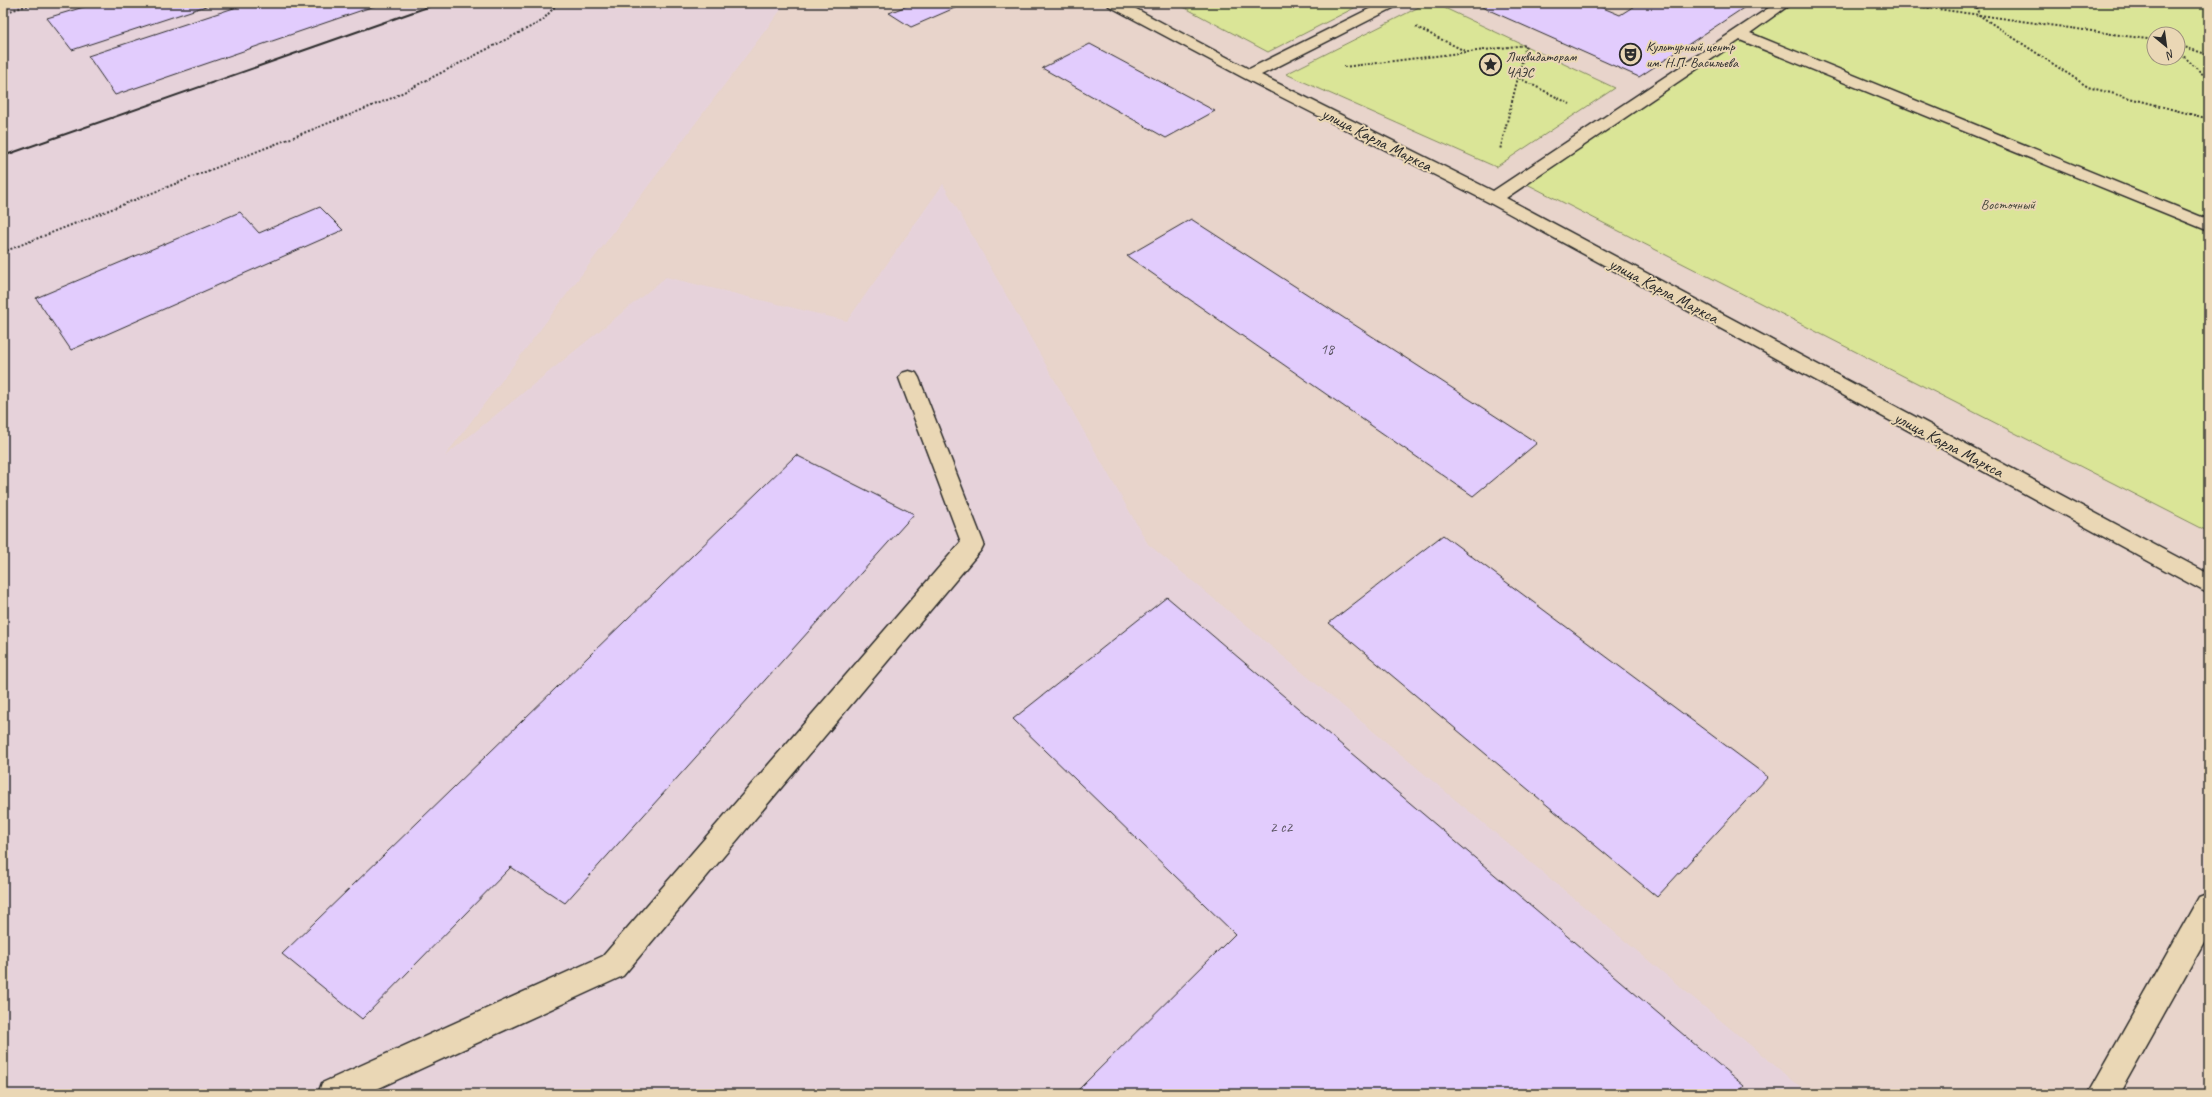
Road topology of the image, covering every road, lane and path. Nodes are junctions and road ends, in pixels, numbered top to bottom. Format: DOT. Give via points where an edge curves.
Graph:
graph roads {
  1 [pos="36,3"];
  2 [pos="558,3"];
  3 [pos="1114,3"];
  4 [pos="1392,3"];
  5 [pos="1785,3"];
  6 [pos="1896,3"];
  7 [pos="1975,3"];
  8 [pos="3,13"];
  9 [pos="1979,15"];
  10 [pos="1412,25"];
  11 [pos="1739,34"];
  12 [pos="2146,39"];
  13 [pos="2186,49"];
  14 [pos="1466,51"];
  15 [pos="2209,56"];
  16 [pos="2186,58"];
  17 [pos="1341,67"];
  18 [pos="1249,75"];
  19 [pos="1520,78"];
  20 [pos="2209,80"];
  21 [pos="1573,106"];
  22 [pos="2209,120"];
  23 [pos="1500,153"];
  24 [pos="1494,198"];
  25 [pos="2209,226"];
  26 [pos="3,252"];
  27 [pos="909,378"];
  28 [pos="2209,585"];
  29 [pos="2209,906"];
  30 [pos="333,1094"];
  31 [pos="2103,1094"];
  1 -- 8 [label="path"];
  2 -- 26 [label="path" via="542,21 392,98"];
  3 -- 18 [label="street, улица Карла Маркса"];
  4 -- 18 [label="street"];
  5 -- 11 [label="street"];
  6 -- 9 [label="path"];
  7 -- 9 [label="path"];
  9 -- 12 [label="path"];
  9 -- 22 [label="path" via="2088,87"];
  10 -- 14 [label="path"];
  11 -- 24 [label="street"];
  11 -- 25 [label="street"];
  13 -- 15 [label="path"];
  14 -- 17 [label="path"];
  14 -- 19 [label="path" via="1526,45"];
  16 -- 20 [label="path"];
  18 -- 24 [label="street, улица Карла Маркса"];
  19 -- 21 [label="path"];
  19 -- 23 [label="path"];
  24 -- 28 [label="street, улица Карла Маркса"];
  27 -- 30 [label="street" via="973,544 613,966"];
  29 -- 31 [label="street"];
}
